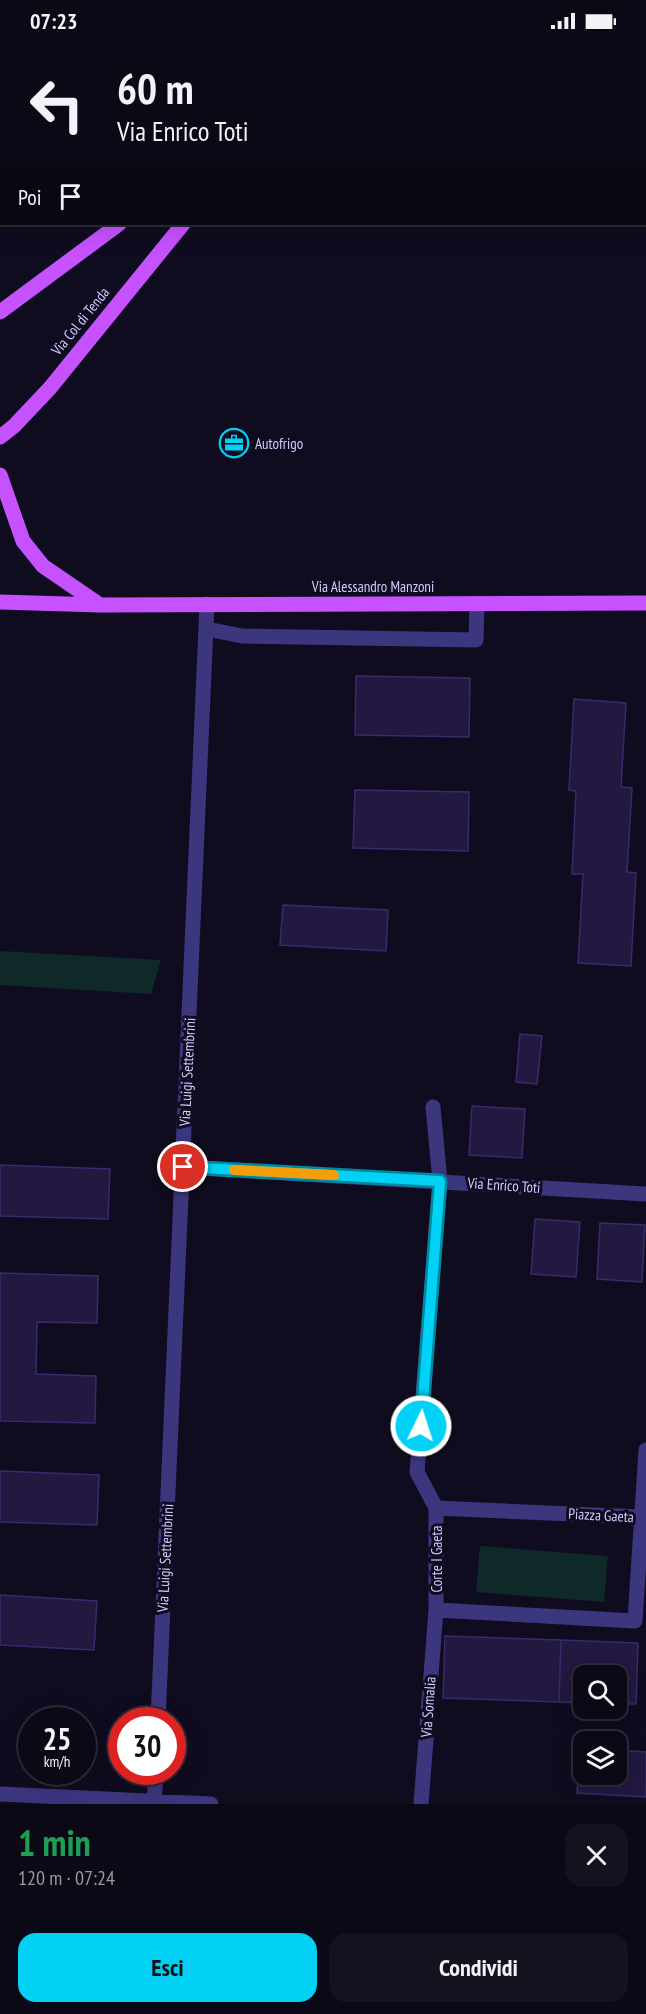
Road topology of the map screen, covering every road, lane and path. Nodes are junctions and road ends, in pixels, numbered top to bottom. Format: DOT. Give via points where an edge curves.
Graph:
graph roads {
  1 [pos="118,225"];
  2 [pos="182,225"];
  3 [pos="0,312"];
  4 [pos="0,437"];
  5 [pos="0,475"];
  6 [pos="0,602"];
  7 [pos="646,603"];
  8 [pos="207,604"];
  9 [pos="477,604"];
  10 [pos="100,605"];
  11 [pos="207,629"];
  12 [pos="433,1107"];
  13 [pos="183,1167"];
  14 [pos="440,1181"];
  15 [pos="646,1194"];
  16 [pos="646,1450"];
  17 [pos="436,1508"];
  18 [pos="641,1517"];
  19 [pos="436,1610"];
  20 [pos="640,1625"];
  21 [pos="159,1707"];
  22 [pos="155,1785"];
  23 [pos="0,1794"];
  24 [pos="154,1803"];
  25 [pos="211,1804"];
  26 [pos="421,1804"];
  1 -- 3 [label="main road"];
  2 -- 4 [label="main road, Via Col di Tenda" via="50,388"];
  5 -- 10 [label="main road" via="30,550 43,566"];
  6 -- 10 [label="main road, Via Alessandro Manzoni"];
  7 -- 9 [label="main road, Via Alessandro Manzoni"];
  8 -- 9 [label="main road, Via Alessandro Manzoni"];
  8 -- 10 [label="main road, Via Alessandro Manzoni"];
  8 -- 11 [label="street, Via Luigi Settembrini"];
  9 -- 11 [label="street" via="476,640 242,636"];
  11 -- 13 [label="street, Via Luigi Settembrini"];
  12 -- 14 [label="street"];
  13 -- 14 [label="street, Via Enrico Toti"];
  13 -- 21 [label="street, Via Luigi Settembrini"];
  14 -- 15 [label="street, Via Enrico Toti"];
  14 -- 17 [label="street" via="417,1472"];
  16 -- 18 [label="street"];
  17 -- 18 [label="street, Piazza Gaeta"];
  17 -- 19 [label="street, Corte I Gaeta"];
  18 -- 20 [label="street, Piazza Gaeta"];
  19 -- 20 [label="street, Piazza Gaeta"];
  19 -- 26 [label="street, Via Somalia"];
  22 -- 24 [label="street"];
  23 -- 24 [label="street"];
  24 -- 25 [label="street"];
}
